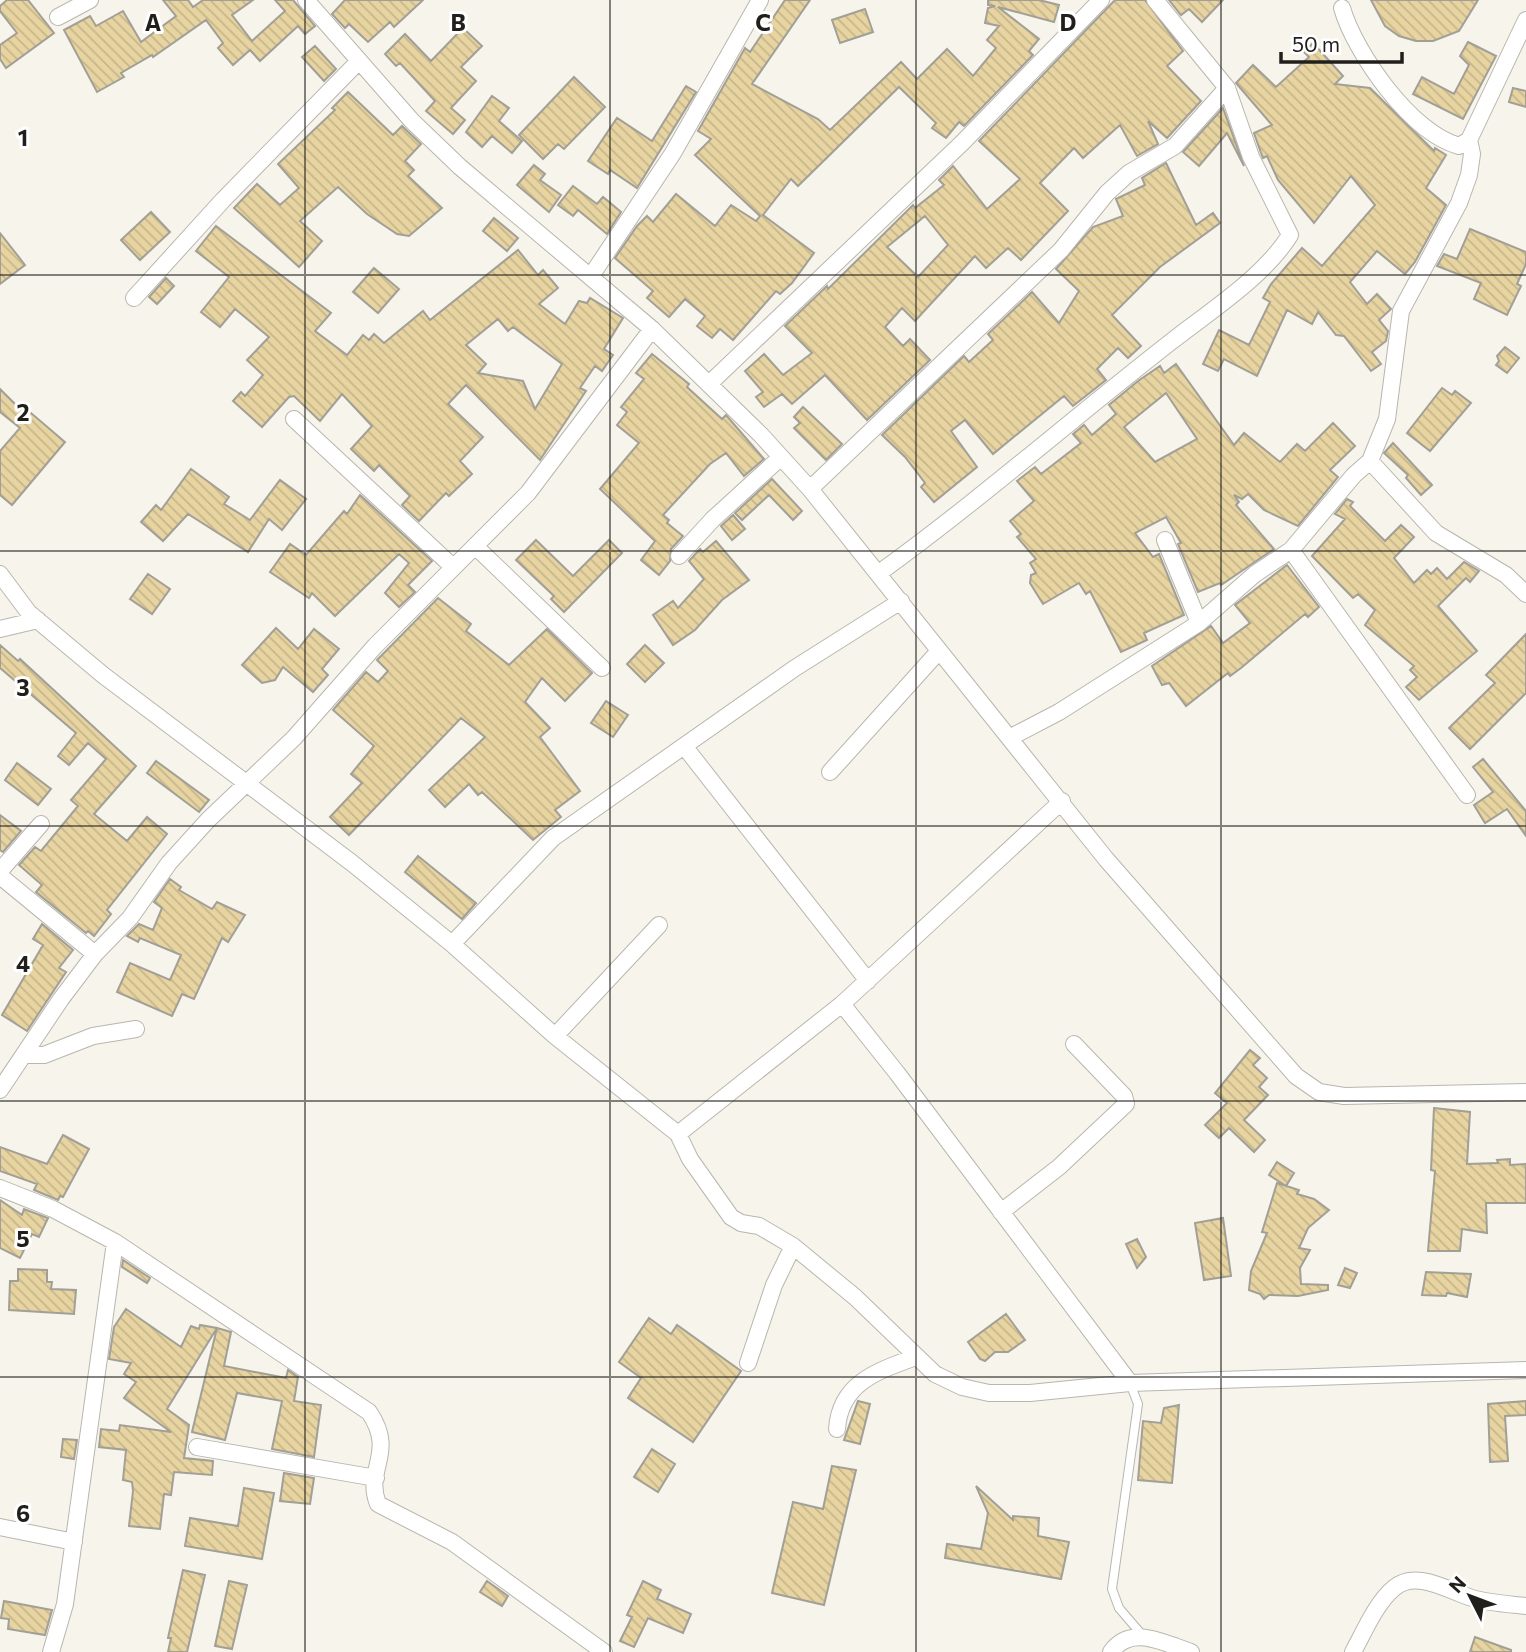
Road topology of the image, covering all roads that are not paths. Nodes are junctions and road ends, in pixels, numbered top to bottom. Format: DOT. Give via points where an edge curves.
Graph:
graph roads {
  1 [pos="90,0"];
  2 [pos="306,0"];
  3 [pos="760,0"];
  4 [pos="1101,0"];
  5 [pos="1155,0"];
  6 [pos="1342,8"];
  7 [pos="58,18"];
  8 [pos="1526,20"];
  9 [pos="358,62"];
  10 [pos="1227,88"];
  11 [pos="1469,140"];
  12 [pos="591,276"];
  13 [pos="134,298"];
  14 [pos="652,329"];
  15 [pos="710,383"];
  16 [pos="294,419"];
  17 [pos="781,457"];
  18 [pos="1370,461"];
  19 [pos="810,489"];
  20 [pos="1165,540"];
  21 [pos="475,545"];
  22 [pos="1291,550"];
  23 [pos="678,556"];
  24 [pos="453,567"];
  25 [pos="879,573"];
  26 [pos="0,574"];
  27 [pos="1526,594"];
  28 [pos="901,601"];
  29 [pos="38,620"];
  30 [pos="1199,623"];
  31 [pos="0,629"];
  32 [pos="939,650"];
  33 [pos="602,668"];
  34 [pos="1011,737"];
  35 [pos="684,746"];
  36 [pos="830,772"];
  37 [pos="244,784"];
  38 [pos="1467,795"];
  39 [pos="1062,801"];
  40 [pos="41,824"];
  41 [pos="0,874"];
  42 [pos="659,925"];
  43 [pos="452,944"];
  44 [pos="95,954"];
  45 [pos="868,981"];
  46 [pos="842,1004"];
  47 [pos="136,1030"];
  48 [pos="555,1036"];
  49 [pos="1074,1044"];
  50 [pos="25,1055"];
  51 [pos="0,1090"];
  52 [pos="1526,1092"];
  53 [pos="678,1135"];
  54 [pos="0,1188"];
  55 [pos="1001,1212"];
  56 [pos="115,1242"];
  57 [pos="793,1246"];
  58 [pos="916,1357"];
  59 [pos="748,1363"];
  60 [pos="1526,1370"];
  61 [pos="1130,1383"];
  62 [pos="836,1429"];
  63 [pos="197,1447"];
  64 [pos="376,1478"];
  65 [pos="0,1527"];
  66 [pos="74,1542"];
  67 [pos="1526,1606"];
  68 [pos="1143,1636"];
  69 [pos="51,1652"];
  70 [pos="604,1652"];
  71 [pos="1111,1652"];
  72 [pos="1191,1652"];
  73 [pos="1353,1652"];
  1 -- 7 [label="street"];
  2 -- 9 [label="street"];
  3 -- 12 [label="street" via="673,153"];
  4 -- 15 [label="street" via="962,143"];
  5 -- 10 [label="street"];
  6 -- 11 [label="street" via="1353,41 1406,109 1449,143 1459,146"];
  8 -- 11 [label="street"];
  9 -- 12 [label="street" via="460,167"];
  9 -- 13 [label="street"];
  10 -- 19 [label="street" via="1175,146 1129,173 1107,193 1061,250"];
  10 -- 25 [label="street" via="1251,157 1290,235 1285,244 1219,307"];
  11 -- 18 [label="street" via="1469,175 1459,202 1401,311 1387,419"];
  12 -- 14 [label="street"];
  14 -- 15 [label="street"];
  14 -- 21 [label="street" via="528,494"];
  15 -- 17 [label="street"];
  16 -- 24 [label="street"];
  17 -- 19 [label="street"];
  17 -- 23 [label="street"];
  18 -- 22 [label="street"];
  18 -- 27 [label="street" via="1436,533 1506,575"];
  19 -- 25 [label="street"];
  20 -- 30 [label="street"];
  21 -- 24 [label="street"];
  21 -- 33 [label="street"];
  22 -- 30 [label="street" via="1255,573"];
  22 -- 38 [label="street"];
  24 -- 37 [label="street" via="294,738"];
  25 -- 28 [label="street"];
  26 -- 29 [label="street"];
  28 -- 32 [label="street"];
  28 -- 35 [label="street"];
  29 -- 31 [label="street"];
  29 -- 37 [label="street"];
  30 -- 34 [label="street" via="1059,712"];
  32 -- 34 [label="street"];
  32 -- 36 [label="street"];
  34 -- 39 [label="street"];
  35 -- 43 [label="street" via="553,838"];
  35 -- 45 [label="street"];
  37 -- 43 [label="street"];
  37 -- 44 [label="street" via="169,863 130,918"];
  39 -- 45 [label="street"];
  39 -- 52 [label="street" via="1105,859 1276,1056 1319,1092 1344,1097"];
  40 -- 41 [label="street"];
  41 -- 44 [label="street"];
  42 -- 48 [label="street"];
  43 -- 48 [label="street"];
  44 -- 50 [label="street"];
  45 -- 46 [label="street"];
  46 -- 53 [label="street"];
  46 -- 55 [label="street"];
  47 -- 50 [label="street" via="93,1036 44,1055"];
  48 -- 53 [label="street"];
  49 -- 55 [label="street" via="1124,1096 1126,1104 1059,1167"];
  50 -- 51 [label="street"];
  53 -- 57 [label="street" via="731,1217 759,1226"];
  54 -- 56 [label="street" via="53,1209"];
  55 -- 61 [label="street"];
  56 -- 64 [label="street" via="369,1412 381,1429"];
  56 -- 66 [label="street"];
  57 -- 58 [label="street" via="855,1297"];
  57 -- 59 [label="street" via="774,1285"];
  58 -- 61 [label="street" via="935,1374 989,1393"];
  58 -- 62 [label="street" via="852,1388"];
  60 -- 61 [label="street"];
  61 -- 68 [label="lane" via="1138,1404 1112,1589 1119,1608"];
  63 -- 64 [label="street"];
  64 -- 70 [label="street" via="373,1492 378,1504 452,1542"];
  65 -- 66 [label="street"];
  66 -- 69 [label="street" via="65,1604"];
  67 -- 73 [label="street" via="1405,1581 1386,1597"];
  68 -- 71 [label="street" via="1123,1639"];
  68 -- 72 [label="street"];
}
